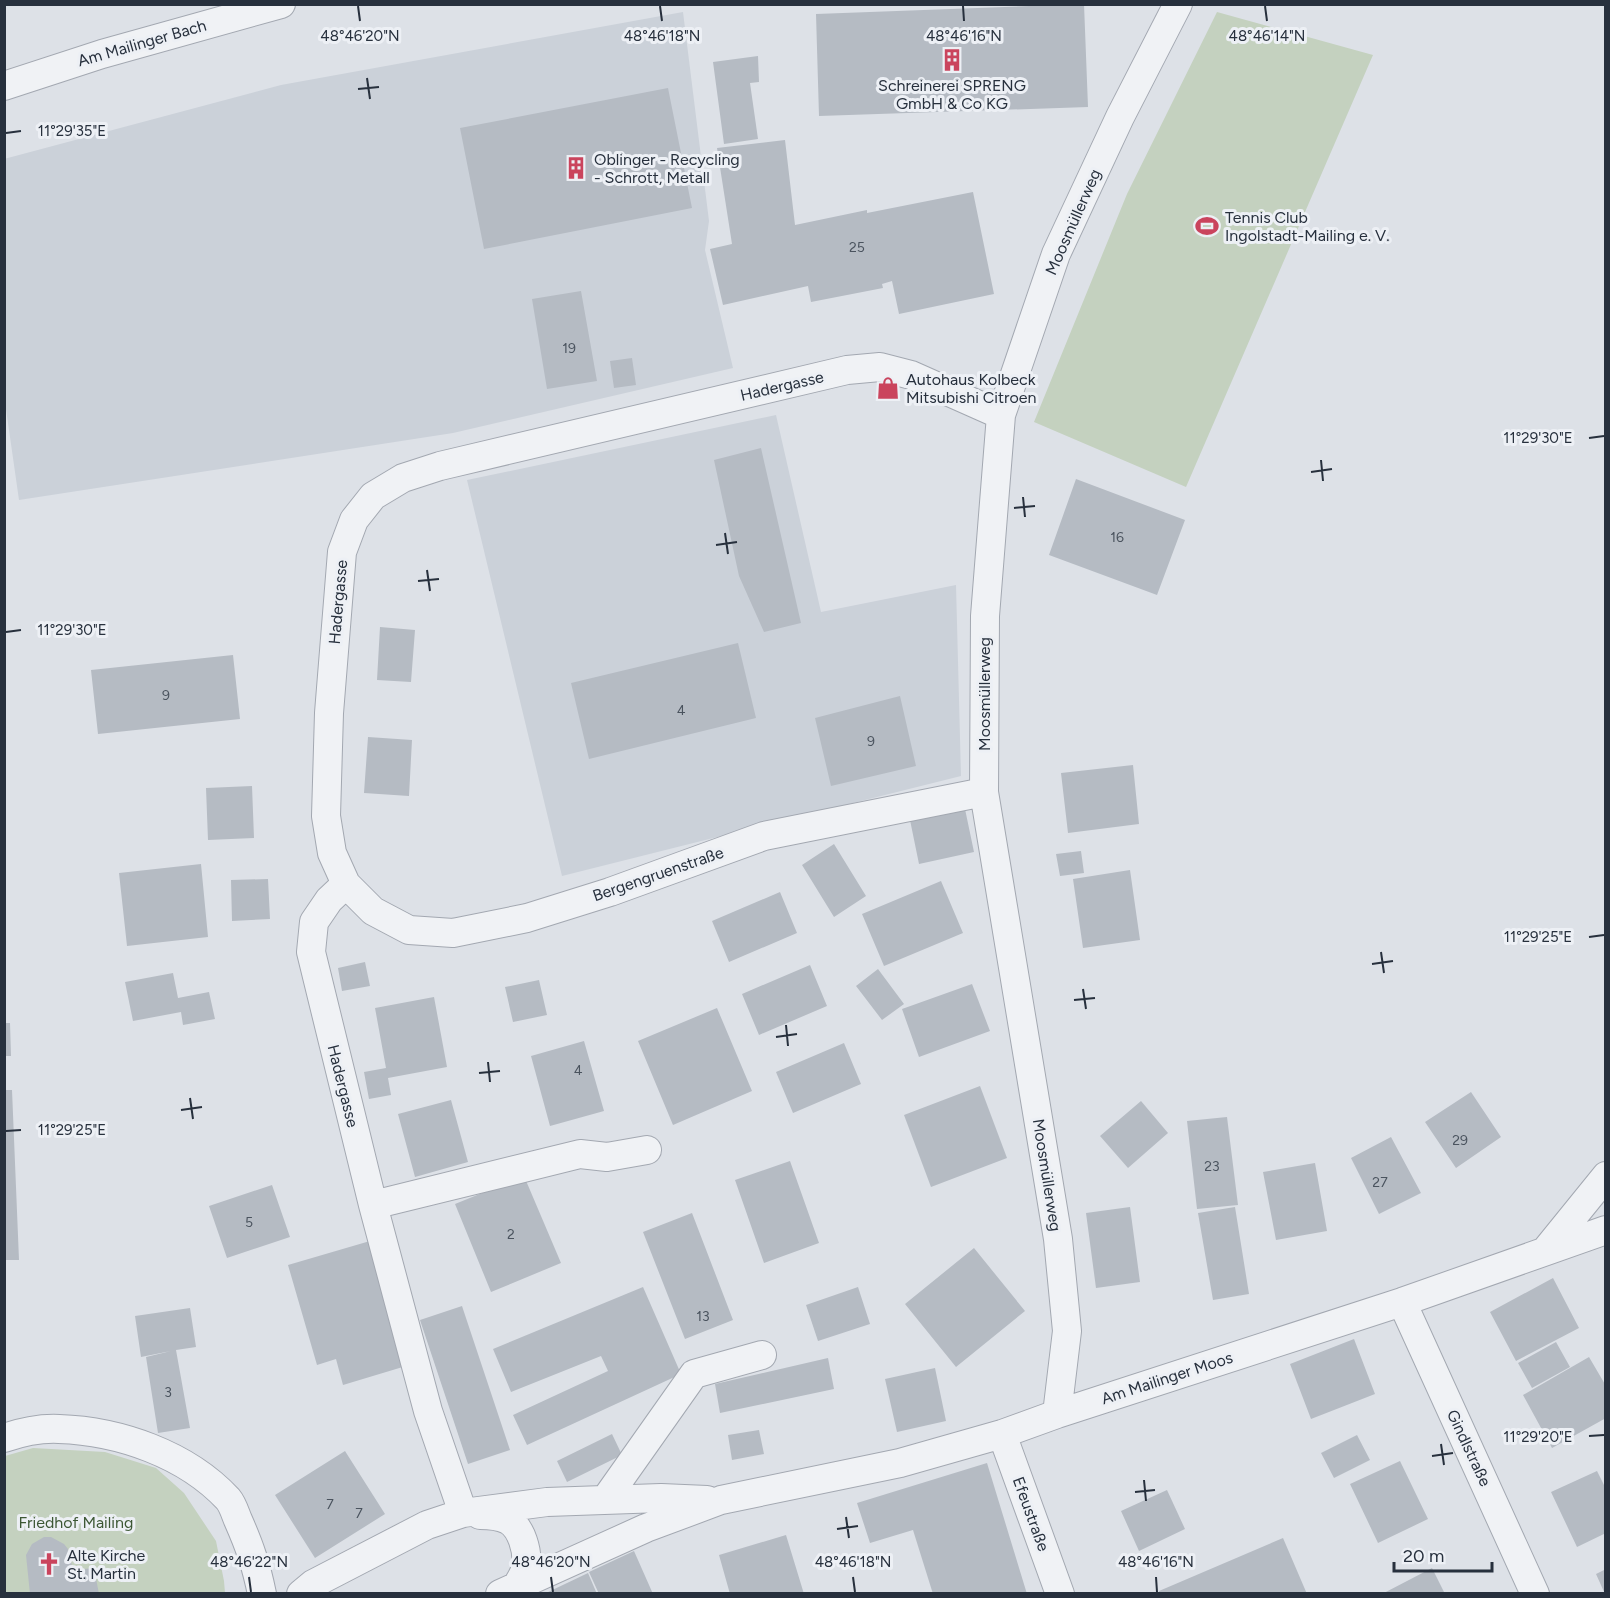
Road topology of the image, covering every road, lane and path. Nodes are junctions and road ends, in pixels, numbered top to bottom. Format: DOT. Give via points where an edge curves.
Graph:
graph roads {
  1 [pos="281,4"];
  2 [pos="1178,4"];
  3 [pos="4,86"];
  4 [pos="1001,415"];
  5 [pos="984,792"];
  6 [pos="346,884"];
  7 [pos="647,1150"];
  8 [pos="1605,1176"];
  9 [pos="373,1205"];
  10 [pos="1605,1230"];
  11 [pos="1546,1250"];
  12 [pos="1402,1302"];
  13 [pos="762,1355"];
  14 [pos="1057,1414"];
  15 [pos="1002,1434"];
  16 [pos="4,1438"];
  17 [pos="606,1500"];
  18 [pos="721,1500"];
  19 [pos="463,1514"];
  20 [pos="509,1589"];
  21 [pos="262,1593"];
  22 [pos="301,1593"];
  23 [pos="1060,1593"];
  24 [pos="1535,1593"];
  1 -- 3 [label="street, Am Mailinger Bach"];
  2 -- 4 [label="street, Moosmüllerweg" via="1056,255"];
  4 -- 5 [label="street, Moosmüllerweg" via="985,616"];
  4 -- 6 [label="street, Hadergasse" via="911,375 880,367 847,370 440,466 403,478 373,496 354,520 342,552 329,713 326,816 332,853"];
  5 -- 6 [label="street, Bergengruenstraße" via="764,836 537,915 453,933 409,930 373,911"];
  5 -- 14 [label="street, Moosmüllerweg" via="1058,1239 1067,1331"];
  6 -- 9 [label="street, Hadergasse" via="314,922 311,952"];
  7 -- 9 [label="street" via="607,1157 580,1154"];
  8 -- 11 [label="street"];
  9 -- 19 [label="street, Hadergasse" via="428,1411"];
  10 -- 11 [label="street, Am Mailinger Moos"];
  11 -- 12 [label="street, Am Mailinger Moos"];
  12 -- 14 [label="street, Am Mailinger Moos"];
  12 -- 24 [label="street, Gindlstraße"];
  13 -- 17 [label="street" via="694,1374"];
  14 -- 15 [label="street, Am Mailinger Moos"];
  15 -- 18 [label="street, Am Mailinger Moos" via="900,1463"];
  15 -- 23 [label="street, Efeustraße"];
  16 -- 21 [label="street" via="58,1428 101,1434 142,1445 187,1464 230,1501 255,1560"];
  17 -- 18 [label="street, Am Mailinger Moos"];
  17 -- 19 [label="street, Am Mailinger Moos" via="547,1502"];
  18 -- 20 [label="street, Am Mailinger Moos" via="646,1528"];
  19 -- 20 [label="street" via="508,1520 519,1532 526,1567"];
  19 -- 22 [label="street, Am Mailinger Moos" via="428,1525"];
}
